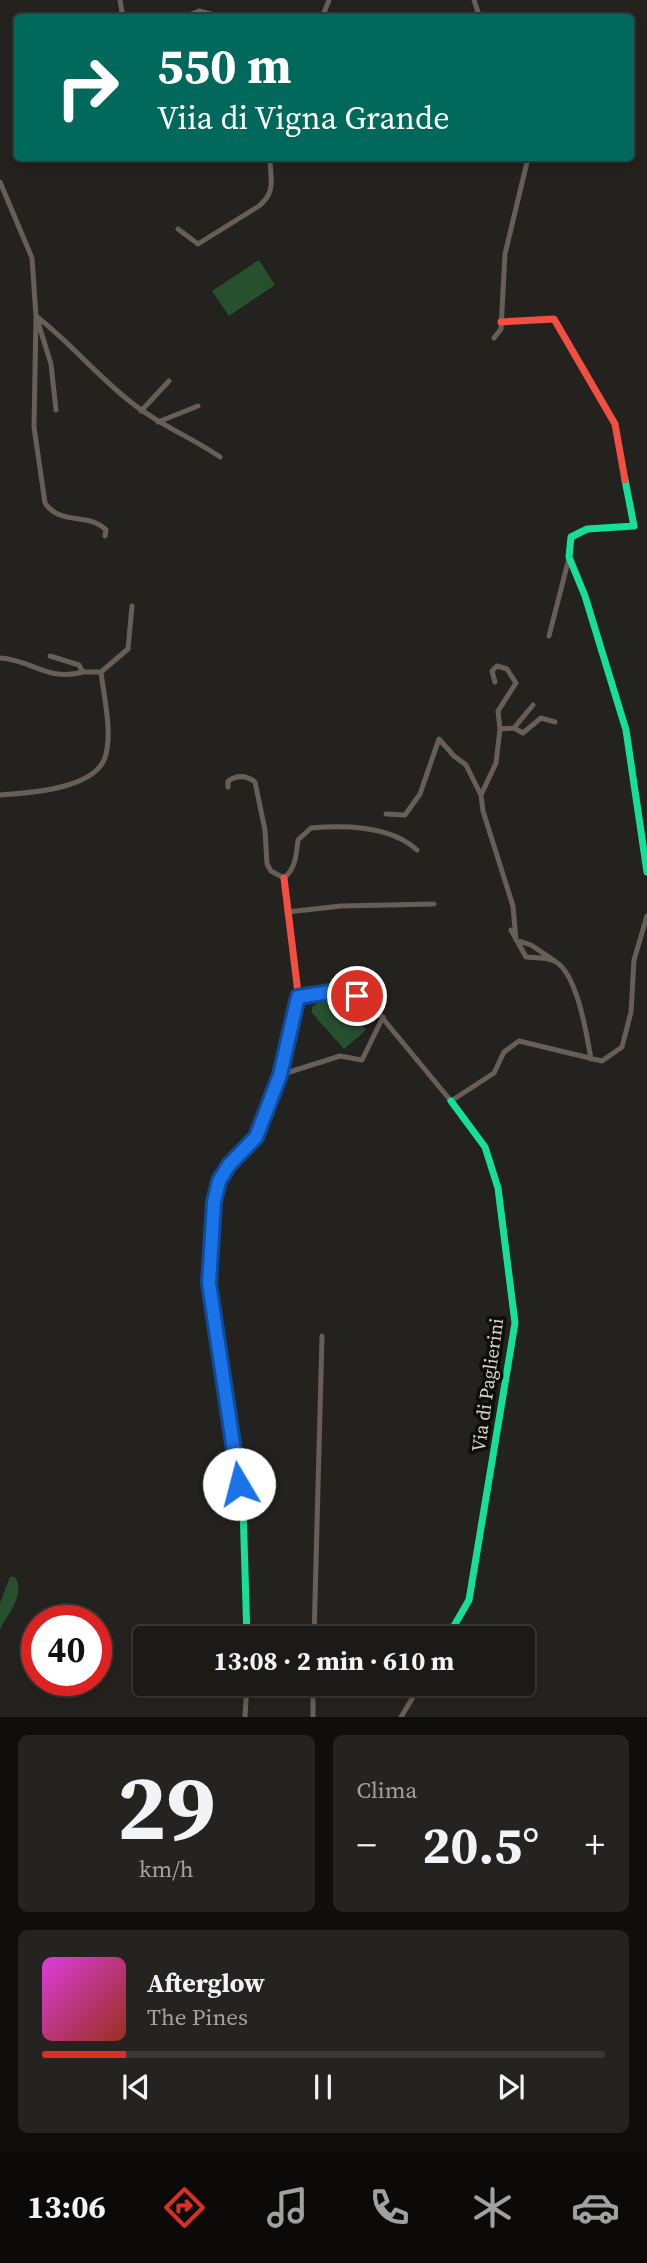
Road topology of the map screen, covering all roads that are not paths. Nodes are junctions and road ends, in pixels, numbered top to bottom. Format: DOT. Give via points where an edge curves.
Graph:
graph roads {
  1 [pos="192,14"];
  2 [pos="211,14"];
  3 [pos="270,161"];
  4 [pos="527,161"];
  5 [pos="0,182"];
  6 [pos="178,229"];
  7 [pos="36,316"];
  8 [pos="501,322"];
  9 [pos="494,338"];
  10 [pos="169,381"];
  11 [pos="198,406"];
  12 [pos="57,410"];
  13 [pos="141,411"];
  14 [pos="158,422"];
  15 [pos="220,457"];
  16 [pos="106,536"];
  17 [pos="569,557"];
  18 [pos="132,607"];
  19 [pos="549,636"];
  20 [pos="50,656"];
  21 [pos="0,658"];
  22 [pos="83,672"];
  23 [pos="101,672"];
  24 [pos="495,682"];
  25 [pos="533,705"];
  26 [pos="555,722"];
  27 [pos="514,728"];
  28 [pos="500,729"];
  29 [pos="228,787"];
  30 [pos="0,795"];
  31 [pos="481,795"];
  32 [pos="386,814"];
  33 [pos="417,850"];
  34 [pos="647,872"];
  35 [pos="284,878"];
  36 [pos="433,904"];
  37 [pos="286,912"];
  38 [pos="647,916"];
  39 [pos="511,930"];
  40 [pos="516,940"];
  41 [pos="555,961"];
  42 [pos="298,997"];
  43 [pos="383,1017"];
  44 [pos="591,1059"];
  45 [pos="280,1075"];
  46 [pos="451,1101"];
  47 [pos="322,1336"];
  48 [pos="247,1626"];
  49 [pos="314,1626"];
  50 [pos="454,1626"];
  51 [pos="246,1696"];
  52 [pos="313,1696"];
  53 [pos="414,1696"];
  54 [pos="245,1714"];
  55 [pos="313,1717"];
  56 [pos="401,1717"];
  1 -- 2 [label="street"];
  3 -- 6 [label="street" via="273,188 259,206 198,244"];
  4 -- 8 [label="street" via="505,254"];
  5 -- 7 [label="street" via="32,258"];
  7 -- 12 [label="street" via="51,364"];
  7 -- 13 [label="street"];
  7 -- 16 [label="street" via="34,427 45,503 62,517 103,526"];
  8 -- 9 [label="street"];
  8 -- 17 [label="street" via="554,319 615,424 634,526 587,529 571,537"];
  10 -- 13 [label="street"];
  11 -- 14 [label="street"];
  13 -- 14 [label="street"];
  14 -- 15 [label="street"];
  17 -- 19 [label="street"];
  17 -- 34 [label="street" via="626,730"];
  18 -- 23 [label="street" via="128,649"];
  20 -- 22 [label="street" via="79,665"];
  21 -- 22 [label="street" via="52,676"];
  22 -- 23 [label="street"];
  23 -- 30 [label="street" via="107,747 99,768 68,785"];
  24 -- 28 [label="street" via="492,671 497,666 507,669 516,683 498,711"];
  25 -- 27 [label="street"];
  26 -- 27 [label="street" via="541,718 523,733"];
  27 -- 28 [label="street"];
  28 -- 31 [label="street" via="496,763"];
  29 -- 35 [label="street" via="228,781 237,777 255,782 267,864"];
  31 -- 32 [label="street" via="466,765 439,739 421,794 405,815"];
  31 -- 40 [label="street" via="492,847 513,906"];
  33 -- 35 [label="street" via="396,836 368,830 311,828 298,840 294,866"];
  35 -- 37 [label="street"];
  36 -- 37 [label="street"];
  37 -- 42 [label="street"];
  38 -- 44 [label="street" via="634,960 631,1012 622,1047 602,1061"];
  39 -- 40 [label="street"];
  40 -- 41 [label="street"];
  40 -- 41 [label="street" via="526,957"];
  41 -- 44 [label="street" via="567,973"];
  42 -- 43 [label="street" via="330,992 357,996"];
  42 -- 45 [label="street"];
  43 -- 45 [label="street" via="362,1059 340,1056"];
  43 -- 46 [label="street"];
  44 -- 46 [label="street" via="519,1041 504,1052 494,1073"];
  45 -- 48 [label="street" via="256,1137 219,1181 208,1260 243,1507"];
  46 -- 50 [label="street, Via di Paglierini" via="485,1147 498,1188 515,1323 468,1600"];
  47 -- 49 [label="street"];
  51 -- 54 [label="street"];
  52 -- 55 [label="street"];
  53 -- 56 [label="street"];
}
